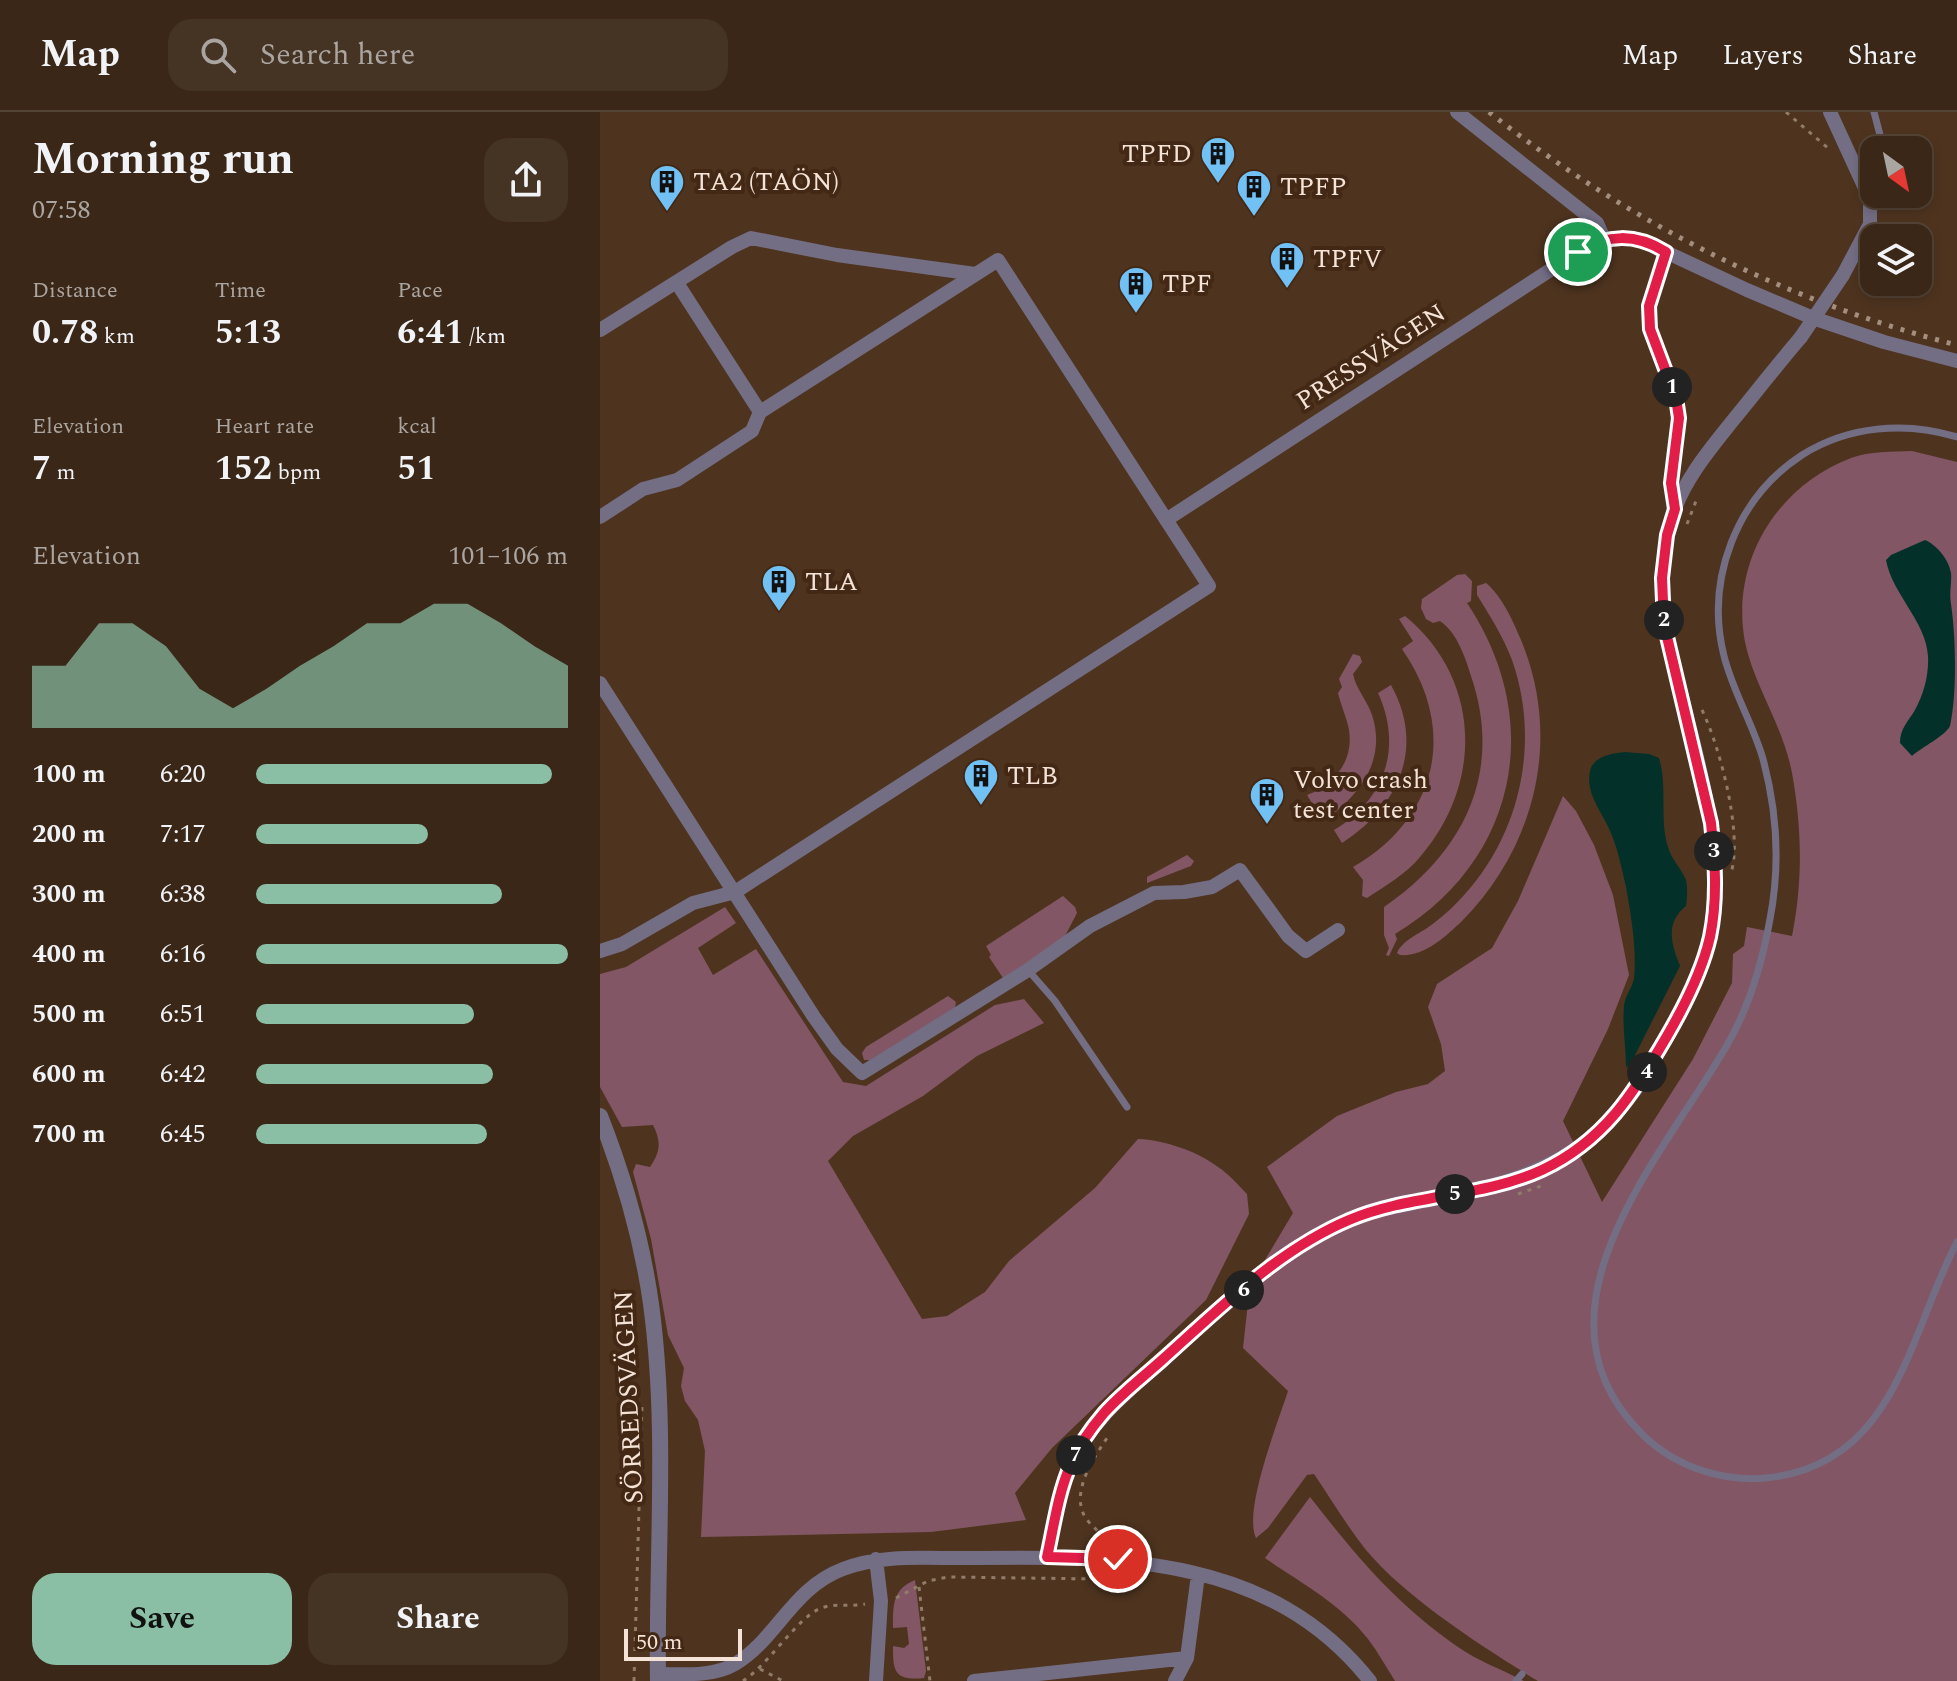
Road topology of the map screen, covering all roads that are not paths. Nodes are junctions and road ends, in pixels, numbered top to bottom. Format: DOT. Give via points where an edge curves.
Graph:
graph roads {
  1 [pos="1457,112"];
  2 [pos="1830,112"];
  3 [pos="1874,112"];
  4 [pos="1880,136"];
  5 [pos="1860,172"];
  6 [pos="1871,208"];
  7 [pos="1604,239"];
  8 [pos="1666,252"];
  9 [pos="975,274"];
  10 [pos="677,283"];
  11 [pos="600,330"];
  12 [pos="1957,361"];
  13 [pos="760,412"];
  14 [pos="1957,437"];
  15 [pos="1675,509"];
  16 [pos="600,517"];
  17 [pos="1166,520"];
  18 [pos="600,683"];
  19 [pos="735,892"];
  20 [pos="1338,930"];
  21 [pos="600,951"];
  22 [pos="1028,970"];
  23 [pos="1127,1107"];
  24 [pos="600,1116"];
  25 [pos="1957,1242"];
  26 [pos="1047,1557"];
  27 [pos="876,1559"];
  28 [pos="1198,1575"];
  29 [pos="1187,1658"];
  30 [pos="1522,1674"];
  31 [pos="658,1678"];
  32 [pos="876,1681"];
  33 [pos="974,1681"];
  34 [pos="1175,1681"];
  35 [pos="1370,1681"];
  36 [pos="1516,1681"];
  1 -- 7 [label="street" via="1597,223"];
  2 -- 5 [label="street"];
  3 -- 4 [label="lane"];
  6 -- 15 [label="street, bridge" via="1870,224 1843,275 1801,337 1703,458"];
  7 -- 8 [label="street, PRESSVÄGEN" via="1638,239"];
  7 -- 17 [label="street, PRESSVÄGEN"];
  8 -- 12 [label="street" via="1813,318"];
  8 -- 15 [label="lane" via="1651,296 1650,329 1679,418 1671,483"];
  9 -- 10 [label="street" via="751,238"];
  9 -- 13 [label="street"];
  9 -- 17 [label="street" via="998,260"];
  10 -- 11 [label="street"];
  10 -- 13 [label="street"];
  13 -- 16 [label="street" via="752,431 677,480 643,489"];
  14 -- 25 [label="lane" via="1914,428 1881,429 1816,447 1761,492 1727,551 1719,589 1720,634 1767,775 1775,894 1761,961 1736,1027 1652,1161 1606,1255 1594,1310 1603,1374 1636,1429 1687,1465 1743,1479 1812,1467 1851,1443 1883,1408"];
  15 -- 26 [label="street" via="1663,565 1664,624 1711,823 1715,895 1697,979 1637,1089 1586,1143 1541,1170 1351,1219 1275,1264 1103,1413 1071,1462"];
  17 -- 19 [label="street" via="1209,586"];
  18 -- 19 [label="street"];
  19 -- 21 [label="street" via="693,903"];
  19 -- 22 [label="street" via="829,1038 862,1073"];
  20 -- 22 [label="street" via="1306,951 1288,936 1240,870 1212,887 1154,893 1090,926"];
  22 -- 23 [label="lane"];
  24 -- 31 [label="street, SÖRREDSVÄGEN" via="635,1226 654,1332 661,1541"];
  26 -- 27 [label="street"];
  26 -- 28 [label="street" via="1164,1565"];
  27 -- 31 [label="street" via="815,1584 734,1665"];
  27 -- 32 [label="street" via="881,1601"];
  28 -- 29 [label="street"];
  28 -- 35 [label="street" via="1249,1590 1293,1611 1338,1645"];
  29 -- 33 [label="street"];
  29 -- 34 [label="street"];
  30 -- 36 [label="lane"];
}
